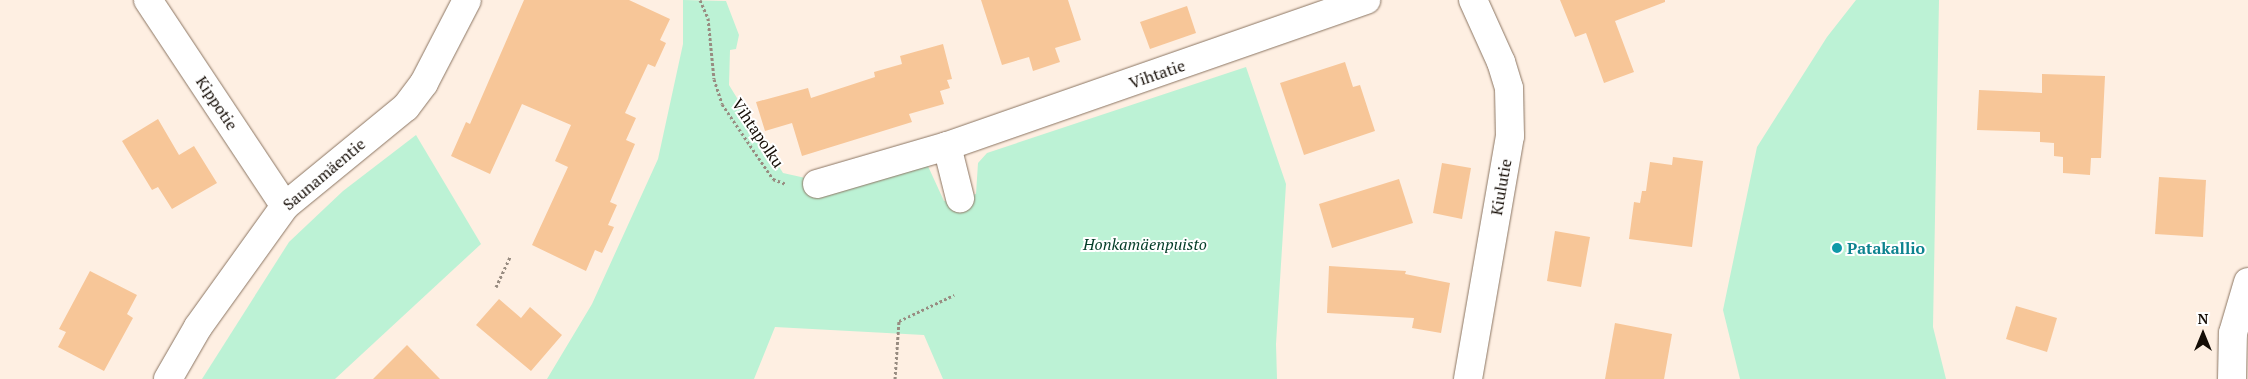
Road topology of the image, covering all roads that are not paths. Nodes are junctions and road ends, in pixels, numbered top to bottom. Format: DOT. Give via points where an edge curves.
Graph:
graph roads {
  1 [pos="148,0"];
  2 [pos="468,0"];
  3 [pos="1366,0"];
  4 [pos="1473,0"];
  5 [pos="947,146"];
  6 [pos="818,184"];
  7 [pos="960,198"];
  8 [pos="285,206"];
  9 [pos="2248,282"];
  10 [pos="168,379"];
  11 [pos="1468,379"];
  12 [pos="2232,379"];
  1 -- 8 [label="street, Kippotie"];
  2 -- 8 [label="street, Saunamäentie" via="424,83 406,107"];
  3 -- 5 [label="street, Vihtatie"];
  4 -- 11 [label="street, Kiulutie" via="1509,88 1510,136"];
  5 -- 6 [label="street, Vihtatie"];
  5 -- 7 [label="street"];
  8 -- 10 [label="street, Saunamäentie" via="198,327"];
  9 -- 12 [label="street" via="2233,333"];
}
